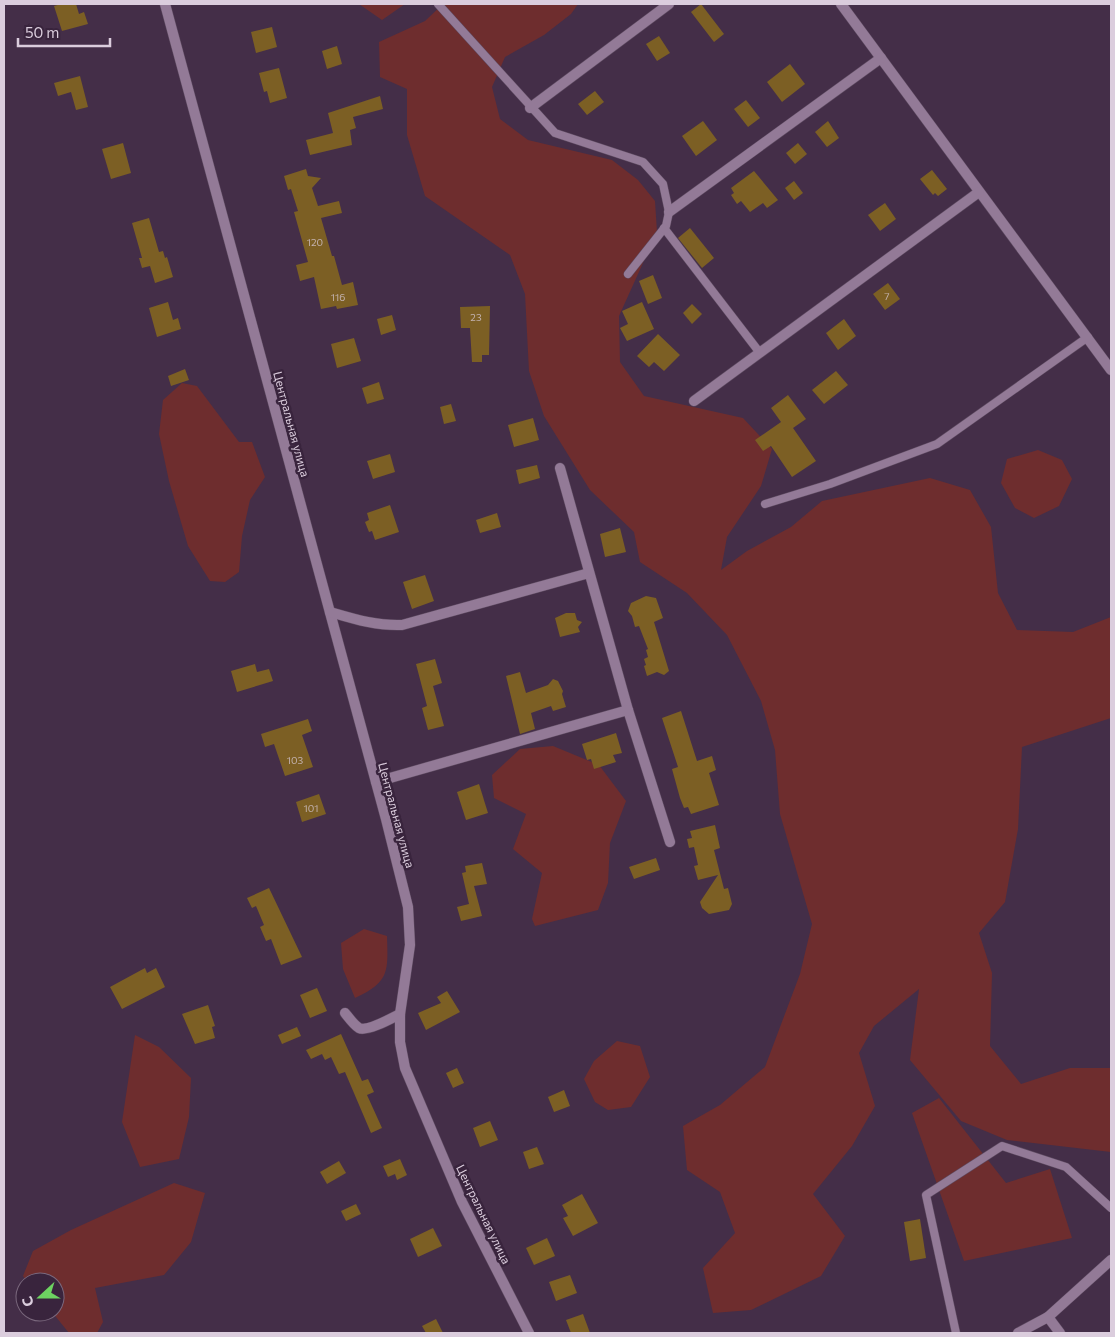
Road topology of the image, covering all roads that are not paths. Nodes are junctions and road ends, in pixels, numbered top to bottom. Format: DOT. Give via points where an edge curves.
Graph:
graph roads {
  1 [pos="165,4"];
  2 [pos="438,4"];
  3 [pos="669,4"];
  4 [pos="841,4"];
  5 [pos="881,58"];
  6 [pos="530,108"];
  7 [pos="979,192"];
  8 [pos="669,212"];
  9 [pos="664,228"];
  10 [pos="628,274"];
  11 [pos="1088,337"];
  12 [pos="760,353"];
  13 [pos="1111,370"];
  14 [pos="694,401"];
  15 [pos="560,468"];
  16 [pos="765,504"];
  17 [pos="589,573"];
  18 [pos="330,612"];
  19 [pos="628,710"];
  20 [pos="376,782"];
  21 [pos="670,842"];
  22 [pos="345,1014"];
  23 [pos="400,1014"];
  24 [pos="1111,1208"];
  25 [pos="1111,1260"];
  26 [pos="1048,1317"];
  27 [pos="529,1333"];
  28 [pos="956,1333"];
  29 [pos="1018,1333"];
  30 [pos="1060,1333"];
  1 -- 18 [label="street, Центральная улица"];
  2 -- 6 [label="lane"];
  3 -- 6 [label="street"];
  4 -- 5 [label="street"];
  5 -- 7 [label="street"];
  5 -- 8 [label="street"];
  6 -- 8 [label="lane" via="555,133 643,162 663,184"];
  7 -- 11 [label="street"];
  7 -- 12 [label="street"];
  8 -- 9 [label="lane"];
  9 -- 10 [label="lane"];
  9 -- 12 [label="lane"];
  11 -- 13 [label="street"];
  11 -- 16 [label="lane" via="937,444 830,484"];
  12 -- 14 [label="street"];
  15 -- 17 [label="street"];
  17 -- 18 [label="street" via="402,625 367,623"];
  17 -- 19 [label="street"];
  18 -- 20 [label="street, Центральная улица"];
  19 -- 20 [label="street"];
  19 -- 21 [label="street"];
  20 -- 23 [label="street, Центральная улица" via="408,907 410,945"];
  22 -- 23 [label="street" via="363,1029"];
  23 -- 27 [label="street, Центральная улица" via="400,1042 405,1068 422,1112 462,1202"];
  24 -- 28 [label="lane" via="1066,1167 1002,1146 926,1195"];
  25 -- 26 [label="street"];
  26 -- 29 [label="street"];
  26 -- 30 [label="street"];
}
